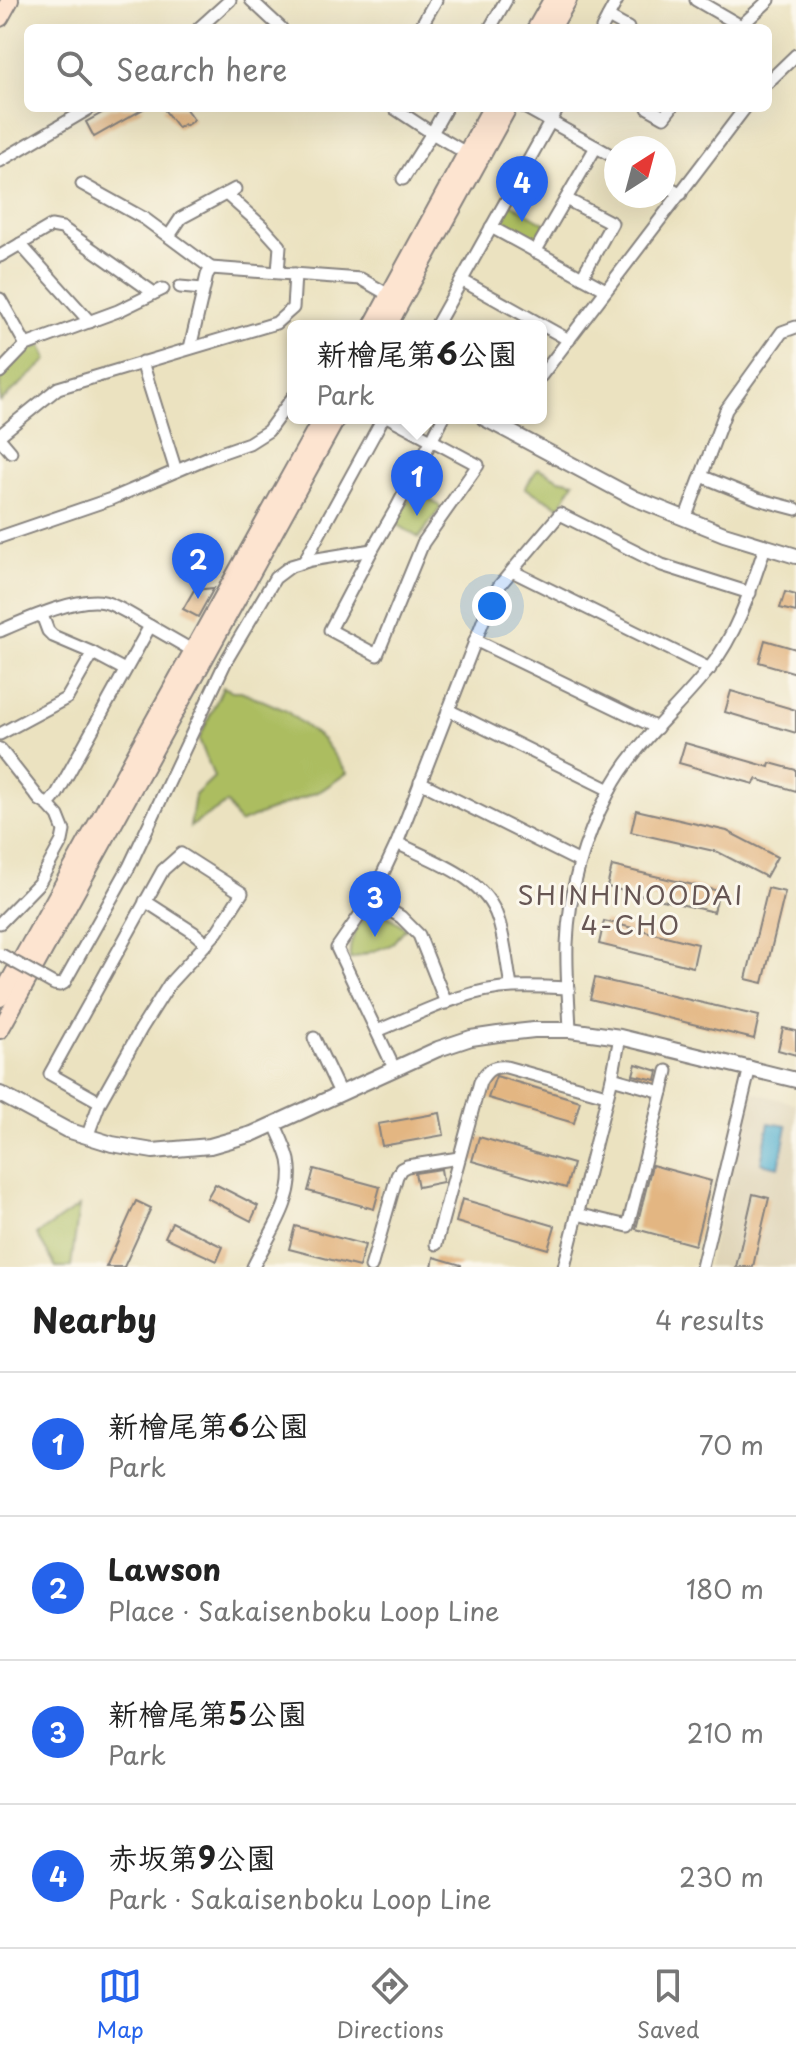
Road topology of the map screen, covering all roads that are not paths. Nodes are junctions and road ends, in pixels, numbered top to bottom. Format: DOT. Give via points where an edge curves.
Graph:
graph roads {
  1 [pos="10,0"];
  2 [pos="230,0"];
  3 [pos="251,0"];
  4 [pos="436,0"];
  5 [pos="506,0"];
  6 [pos="552,0"];
  7 [pos="568,0"];
  8 [pos="617,0"];
  9 [pos="696,0"];
  10 [pos="769,0"];
  11 [pos="0,18"];
  12 [pos="605,23"];
  13 [pos="203,24"];
  14 [pos="277,24"];
  15 [pos="422,24"];
  16 [pos="492,24"];
  17 [pos="538,24"];
  18 [pos="554,24"];
  19 [pos="738,24"];
  20 [pos="743,24"];
  21 [pos="796,55"];
  22 [pos="772,78"];
  23 [pos="83,112"];
  24 [pos="400,112"];
  25 [pos="444,112"];
  26 [pos="489,112"];
  27 [pos="506,112"];
  28 [pos="533,112"];
  29 [pos="556,112"];
  30 [pos="742,112"];
  31 [pos="550,122"];
  32 [pos="432,133"];
  33 [pos="596,147"];
  34 [pos="604,151"];
  35 [pos="466,153"];
  36 [pos="0,161"];
  37 [pos="403,179"];
  38 [pos="82,184"];
  39 [pos="676,191"];
  40 [pos="681,194"];
  41 [pos="566,199"];
  42 [pos="491,227"];
  43 [pos="169,236"];
  44 [pos="20,244"];
  45 [pos="535,252"];
  46 [pos="0,256"];
  47 [pos="211,268"];
  48 [pos="278,272"];
  49 [pos="295,274"];
  50 [pos="582,277"];
  51 [pos="463,281"];
  52 [pos="180,287"];
  53 [pos="203,289"];
  54 [pos="606,290"];
  55 [pos="389,295"];
  56 [pos="0,299"];
  57 [pos="3,313"];
  58 [pos="375,320"];
  59 [pos="391,320"];
  60 [pos="440,320"];
  61 [pos="533,320"];
  62 [pos="90,322"];
  63 [pos="796,327"];
  64 [pos="547,328"];
  65 [pos="569,340"];
  66 [pos="26,345"];
  67 [pos="190,348"];
  68 [pos="142,362"];
  69 [pos="547,368"];
  70 [pos="0,372"];
  71 [pos="287,405"];
  72 [pos="319,424"];
  73 [pos="333,424"];
  74 [pos="380,424"];
  75 [pos="401,424"];
  76 [pos="440,424"];
  77 [pos="495,424"];
  78 [pos="0,437"];
  79 [pos="432,441"];
  80 [pos="11,452"];
  81 [pos="176,471"];
  82 [pos="701,476"];
  83 [pos="796,509"];
  84 [pos="685,519"];
  85 [pos="0,537"];
  86 [pos="765,547"];
  87 [pos="372,550"];
  88 [pos="796,556"];
  89 [pos="304,562"];
  90 [pos="512,571"];
  91 [pos="750,593"];
  92 [pos="42,615"];
  93 [pos="150,626"];
  94 [pos="0,631"];
  95 [pos="475,640"];
  96 [pos="93,653"];
  97 [pos="199,654"];
  98 [pos="710,669"];
  99 [pos="125,670"];
  100 [pos="448,710"];
  101 [pos="657,728"];
  102 [pos="0,734"];
  103 [pos="0,749"];
  104 [pos="420,782"];
  105 [pos="610,790"];
  106 [pos="48,805"];
  107 [pos="397,843"];
  108 [pos="580,862"];
  109 [pos="371,899"];
  110 [pos="145,901"];
  111 [pos="0,923"];
  112 [pos="207,944"];
  113 [pos="0,954"];
  114 [pos="511,986"];
  115 [pos="569,988"];
  116 [pos="0,998"];
  117 [pos="446,1003"];
  118 [pos="0,1030"];
  119 [pos="570,1030"];
  120 [pos="377,1031"];
  121 [pos="620,1037"];
  122 [pos="314,1038"];
  123 [pos="750,1067"];
  124 [pos="394,1068"];
  125 [pos="667,1071"];
  126 [pos="612,1078"];
  127 [pos="796,1080"];
  128 [pos="662,1092"];
  129 [pos="340,1093"];
  130 [pos="0,1094"];
  131 [pos="606,1095"];
  132 [pos="100,1102"];
  133 [pos="275,1125"];
  134 [pos="87,1137"];
  135 [pos="459,1158"];
  136 [pos="577,1214"];
  137 [pos="436,1244"];
  138 [pos="253,1267"];
  139 [pos="371,1267"];
  140 [pos="564,1267"];
  141 [pos="702,1267"];
  1 -- 11 [label="main road"];
  2 -- 13 [label="street"];
  3 -- 14 [label="street"];
  4 -- 15 [label="street"];
  5 -- 16 [label="street"];
  6 -- 17 [label="main road"];
  7 -- 18 [label="main road"];
  8 -- 12 [label="street"];
  9 -- 19 [label="street"];
  10 -- 20 [label="street"];
  21 -- 22 [label="street"];
  23 -- 36 [label="street"];
  24 -- 32 [label="street"];
  25 -- 32 [label="street"];
  26 -- 35 [label="main road"];
  27 -- 59 [label="main road"];
  28 -- 31 [label="street"];
  29 -- 31 [label="street"];
  30 -- 40 [label="street"];
  31 -- 33 [label="street"];
  31 -- 42 [label="street"];
  32 -- 35 [label="street"];
  32 -- 37 [label="street"];
  33 -- 34 [label="street"];
  33 -- 41 [label="street"];
  35 -- 55 [label="main road"];
  38 -- 43 [label="street"];
  39 -- 40 [label="street"];
  40 -- 54 [label="street"];
  41 -- 45 [label="street"];
  41 -- 50 [label="street" via="612,223"];
  42 -- 45 [label="street"];
  42 -- 51 [label="street"];
  43 -- 47 [label="street"];
  43 -- 48 [label="street" via="181,218 231,192 280,246"];
  44 -- 46 [label="street"];
  44 -- 62 [label="street"];
  44 -- 62 [label="street" via="57,226 158,291"];
  45 -- 50 [label="street"];
  47 -- 48 [label="street"];
  47 -- 53 [label="street"];
  48 -- 49 [label="street"];
  49 -- 55 [label="street" via="361,279"];
  49 -- 67 [label="street" via="293,308 276,323"];
  50 -- 54 [label="street"];
  51 -- 60 [label="street"];
  51 -- 61 [label="street"];
  52 -- 53 [label="street"];
  53 -- 67 [label="street"];
  54 -- 65 [label="street"];
  55 -- 58 [label="main road"];
  56 -- 57 [label="street"];
  57 -- 66 [label="street"];
  62 -- 66 [label="street"];
  63 -- 82 [label="street" via="782,332 726,410"];
  64 -- 65 [label="street"];
  65 -- 69 [label="street"];
  66 -- 70 [label="street"];
  67 -- 68 [label="street"];
  68 -- 78 [label="street" via="56,382"];
  68 -- 81 [label="street"];
  71 -- 81 [label="street" via="268,431 249,443"];
  72 -- 97 [label="main road"];
  73 -- 97 [label="main road"];
  74 -- 89 [label="street"];
  75 -- 79 [label="street"];
  76 -- 79 [label="street"];
  77 -- 84 [label="street" via="606,484"];
  78 -- 80 [label="street"];
  79 -- 87 [label="street"];
  79 -- 87 [label="street" via="478,465 423,543 377,655 330,630"];
  81 -- 85 [label="street"];
  82 -- 83 [label="street"];
  82 -- 84 [label="street"];
  84 -- 86 [label="street"];
  86 -- 88 [label="street"];
  86 -- 91 [label="street"];
  87 -- 89 [label="street"];
  89 -- 113 [label="street, bridge" via="275,578 226,661 129,867 64,983 54,984"];
  90 -- 91 [label="street" via="560,514 662,565"];
  90 -- 95 [label="street" via="499,586"];
  90 -- 98 [label="street"];
  91 -- 98 [label="street"];
  92 -- 93 [label="street" via="88,600 106,602"];
  92 -- 94 [label="street"];
  92 -- 96 [label="street" via="53,636"];
  93 -- 97 [label="street"];
  93 -- 99 [label="street"];
  95 -- 100 [label="street"];
  95 -- 101 [label="street"];
  96 -- 99 [label="street"];
  96 -- 102 [label="street" via="67,698"];
  97 -- 116 [label="main road"];
  97 -- 118 [label="main road"];
  98 -- 101 [label="street"];
  99 -- 106 [label="street"];
  100 -- 104 [label="street"];
  100 -- 105 [label="street"];
  101 -- 105 [label="street"];
  103 -- 106 [label="street"];
  104 -- 107 [label="street"];
  104 -- 108 [label="street"];
  105 -- 108 [label="street"];
  106 -- 111 [label="street" via="64,831 62,841 39,883"];
  107 -- 109 [label="street"];
  107 -- 114 [label="street" via="481,891 499,920"];
  108 -- 115 [label="street" via="567,943"];
  109 -- 117 [label="street" via="419,935"];
  109 -- 120 [label="street" via="337,948"];
  110 -- 112 [label="street"];
  110 -- 112 [label="street" via="163,870 181,854 242,893"];
  110 -- 132 [label="street" via="50,1074"];
  112 -- 132 [label="street" via="170,983"];
  114 -- 115 [label="street"];
  114 -- 117 [label="street"];
  115 -- 119 [label="street"];
  117 -- 120 [label="street"];
  119 -- 121 [label="street"];
  119 -- 124 [label="street" via="471,1038"];
  120 -- 124 [label="street"];
  121 -- 123 [label="street"];
  121 -- 126 [label="street"];
  122 -- 129 [label="street"];
  123 -- 127 [label="street"];
  123 -- 141 [label="street"];
  124 -- 129 [label="street"];
  125 -- 128 [label="street"];
  126 -- 128 [label="street"];
  126 -- 131 [label="street"];
  128 -- 136 [label="street" via="628,1226"];
  129 -- 133 [label="street"];
  130 -- 134 [label="street"];
  131 -- 135 [label="street" via="495,1066 480,1082"];
  131 -- 136 [label="street"];
  132 -- 134 [label="street"];
  133 -- 134 [label="street" via="210,1146 153,1151"];
  133 -- 138 [label="street" via="289,1159 291,1181 287,1201"];
  135 -- 137 [label="street"];
  135 -- 139 [label="street" via="401,1169"];
  136 -- 140 [label="street"];
}
